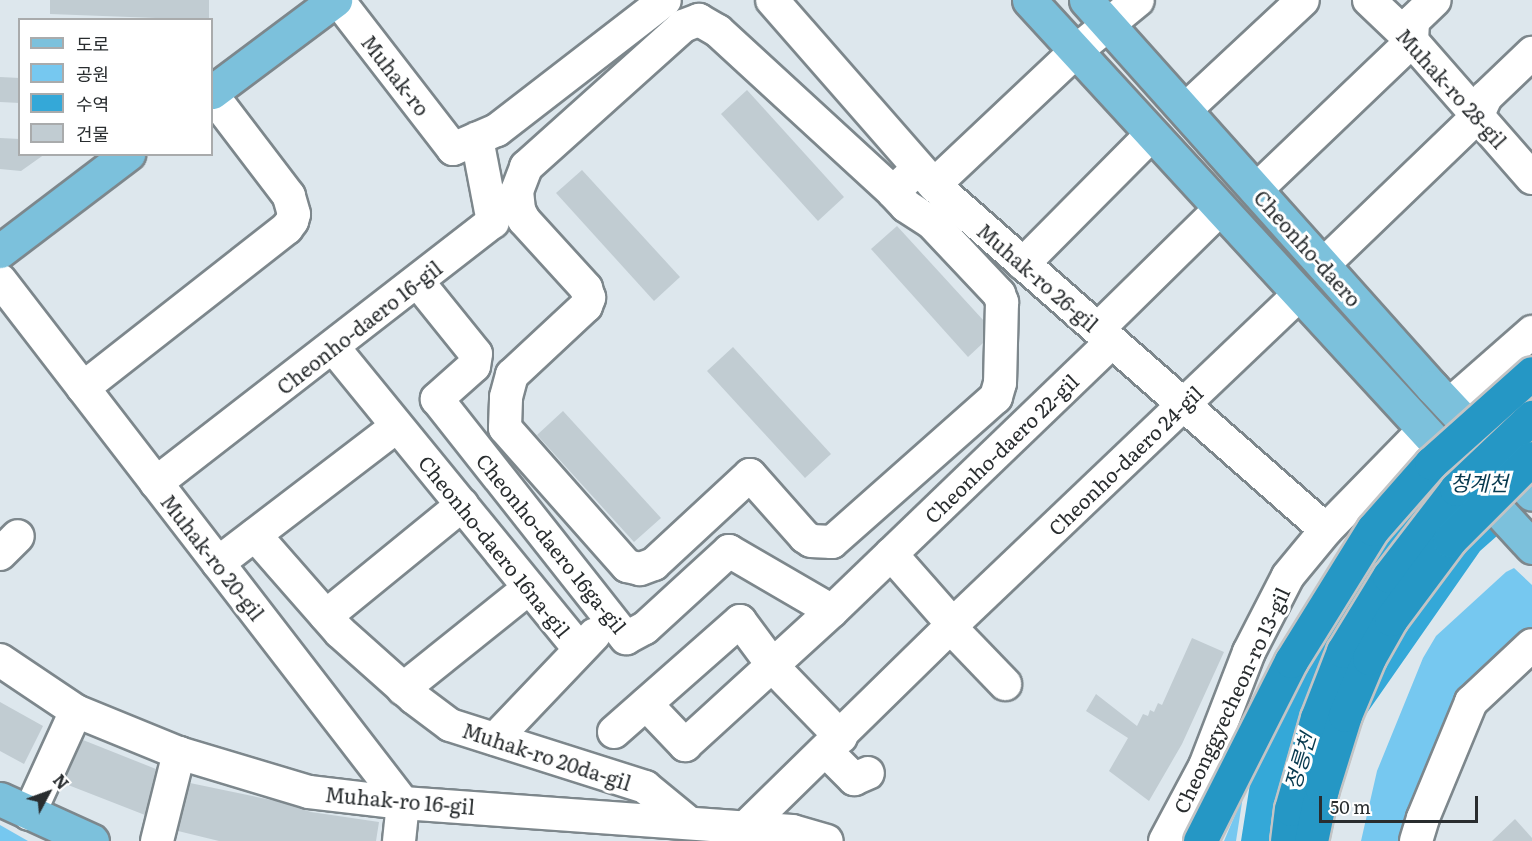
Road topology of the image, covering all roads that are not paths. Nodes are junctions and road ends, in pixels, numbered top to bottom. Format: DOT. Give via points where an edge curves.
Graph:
graph roads {
  1 [pos="337,0"];
  2 [pos="665,0"];
  3 [pos="772,0"];
  4 [pos="1029,0"];
  5 [pos="1086,0"];
  6 [pos="1138,0"];
  7 [pos="1303,0"];
  8 [pos="1370,0"];
  9 [pos="1435,0"];
  10 [pos="1109,26"];
  11 [pos="1412,41"];
  12 [pos="1076,51"];
  13 [pos="1532,53"];
  14 [pos="213,93"];
  15 [pos="213,95"];
  16 [pos="1185,110"];
  17 [pos="1477,117"];
  18 [pos="1152,134"];
  19 [pos="465,144"];
  20 [pos="125,156"];
  21 [pos="927,177"];
  22 [pos="1532,178"];
  23 [pos="1256,190"];
  24 [pos="893,192"];
  25 [pos="1220,208"];
  26 [pos="0,250"];
  27 [pos="1023,264"];
  28 [pos="1324,264"];
  29 [pos="0,280"];
  30 [pos="418,282"];
  31 [pos="1299,294"];
  32 [pos="1532,332"];
  33 [pos="1105,336"];
  34 [pos="333,347"];
  35 [pos="1532,373"];
  36 [pos="83,388"];
  37 [pos="1183,405"];
  38 [pos="1452,409"];
  39 [pos="1532,417"];
  40 [pos="397,426"];
  41 [pos="1426,433"];
  42 [pos="1532,458"];
  43 [pos="1532,479"];
  44 [pos="156,483"];
  45 [pos="1532,494"];
  46 [pos="462,505"];
  47 [pos="1326,530"];
  48 [pos="255,534"];
  49 [pos="1530,545"];
  50 [pos="891,554"];
  51 [pos="218,563"];
  52 [pos="529,588"];
  53 [pos="832,611"];
  54 [pos="326,616"];
  55 [pos="609,619"];
  56 [pos="952,625"];
  57 [pos="1532,645"];
  58 [pos="579,649"];
  59 [pos="0,660"];
  60 [pos="772,663"];
  61 [pos="1005,684"];
  62 [pos="403,689"];
  63 [pos="646,704"];
  64 [pos="76,711"];
  65 [pos="614,732"];
  66 [pos="495,739"];
  67 [pos="833,744"];
  68 [pos="179,753"];
  69 [pos="868,773"];
  70 [pos="0,800"];
  71 [pos="403,803"];
  72 [pos="29,814"];
  73 [pos="690,823"];
  74 [pos="746,828"];
  75 [pos="92,841"];
  76 [pos="156,841"];
  77 [pos="399,841"];
  78 [pos="826,841"];
  79 [pos="1165,841"];
  80 [pos="1200,841"];
  81 [pos="1287,841"];
  82 [pos="1311,841"];
  83 [pos="1329,841"];
  84 [pos="1416,841"];
  1 -- 14 [label="main road, Muhak-ro"];
  1 -- 19 [label="street, Muhak-ro"];
  2 -- 19 [label="street" via="497,130"];
  3 -- 21 [label="street, Muhak-ro 26-gil"];
  4 -- 12 [label="main road, Cheonho-daero"];
  5 -- 10 [label="main road, Cheonho-daero"];
  6 -- 10 [label="street"];
  7 -- 16 [label="street"];
  8 -- 11 [label="street, Muhak-ro 28-gil"];
  9 -- 11 [label="street" via="1413,21"];
  10 -- 12 [label="street"];
  10 -- 16 [label="main road, Cheonho-daero"];
  11 -- 17 [label="street, Muhak-ro 28-gil"];
  11 -- 23 [label="street"];
  12 -- 18 [label="main road, Cheonho-daero"];
  12 -- 21 [label="street"];
  13 -- 17 [label="street" via="1486,97"];
  15 -- 36 [label="street" via="289,196 292,221"];
  16 -- 23 [label="main road, Cheonho-daero"];
  17 -- 22 [label="street, Muhak-ro 28-gil"];
  17 -- 28 [label="street"];
  18 -- 25 [label="main road, Cheonho-daero"];
  18 -- 27 [label="street"];
  19 -- 30 [label="street, Cheonho-daero 16-gil" via="493,222"];
  20 -- 26 [label="main road"];
  21 -- 24 [label="street"];
  21 -- 27 [label="street, Muhak-ro 26-gil"];
  23 -- 28 [label="main road, Cheonho-daero"];
  24 -- 24 [label="street" via="718,32 699,20 682,26 522,173 517,191 524,220 586,288 589,298 586,306 512,375 506,397 505,428 627,566 640,569 654,564 750,476 805,537 832,542 996,397 1001,360 999,294 932,223"];
  25 -- 31 [label="main road, Cheonho-daero"];
  25 -- 33 [label="street, Cheonho-daero 22-gil"];
  27 -- 33 [label="street, Muhak-ro 26-gil"];
  28 -- 38 [label="main road, Cheonho-daero"];
  29 -- 36 [label="street, Muhak-ro 20-gil"];
  30 -- 34 [label="street, Cheonho-daero 16-gil"];
  30 -- 55 [label="street, Cheonho-daero 16ga-gil" via="476,354 474,366 437,399"];
  31 -- 37 [label="street, Cheonho-daero 24-gil"];
  31 -- 41 [label="main road, Cheonho-daero"];
  32 -- 38 [label="street"];
  33 -- 37 [label="street, Muhak-ro 26-gil"];
  33 -- 50 [label="street, Cheonho-daero 22-gil"];
  34 -- 40 [label="street, Cheonho-daero 16na-gil"];
  34 -- 44 [label="street, Cheonho-daero 16-gil"];
  35 -- 80 [label="highway, bridge" via="1431,463 1373,529 1291,661"];
  36 -- 44 [label="street, Muhak-ro 20-gil"];
  37 -- 47 [label="street, Muhak-ro 26-gil"];
  37 -- 56 [label="street, Cheonho-daero 24-gil"];
  38 -- 45 [label="main road, Cheonho-daero, bridge"];
  39 -- 81 [label="highway, bridge" via="1456,489 1389,576 1343,651 1317,718 1291,809"];
  40 -- 46 [label="street, Cheonho-daero 16na-gil"];
  40 -- 48 [label="street"];
  41 -- 47 [label="street, Cheonggyecheon-ro 13-gil"];
  41 -- 49 [label="main road, Cheonho-daero, bridge"];
  42 -- 82 [label="highway, bridge" via="1450,540 1369,658 1333,749"];
  43 -- 83 [label="highway" via="1505,505 1434,590 1388,660 1346,754"];
  44 -- 51 [label="street, Muhak-ro 20-gil"];
  46 -- 52 [label="street, Cheonho-daero 16na-gil"];
  46 -- 54 [label="street"];
  47 -- 79 [label="street, Cheonggyecheon-ro 13-gil" via="1284,586 1249,652 1205,766"];
  48 -- 51 [label="street"];
  48 -- 54 [label="street, Muhak-ro 20da-gil"];
  50 -- 53 [label="street, Cheonho-daero 22-gil"];
  50 -- 56 [label="street"];
  51 -- 71 [label="street, Muhak-ro 20-gil"];
  52 -- 58 [label="street, Cheonho-daero 16na-gil"];
  52 -- 62 [label="street"];
  53 -- 55 [label="street, Cheonho-daero 16ga-gil" via="729,551 645,628 626,638"];
  53 -- 60 [label="street, Cheonho-daero 22-gil"];
  54 -- 62 [label="street, Muhak-ro 20da-gil"];
  55 -- 58 [label="street"];
  56 -- 61 [label="street"];
  56 -- 67 [label="street, Cheonho-daero 24-gil"];
  57 -- 84 [label="street" via="1471,702"];
  58 -- 66 [label="street, Cheonho-daero 16na-gil"];
  59 -- 64 [label="street, Muhak-ro 16-gil"];
  60 -- 63 [label="street, Cheonho-daero 22-gil" via="685,746"];
  60 -- 63 [label="street" via="740,621"];
  60 -- 67 [label="street"];
  62 -- 66 [label="street, Muhak-ro 20da-gil" via="450,725"];
  63 -- 65 [label="street"];
  64 -- 68 [label="street, Muhak-ro 16-gil"];
  64 -- 72 [label="street"];
  66 -- 73 [label="street, Muhak-ro 20da-gil" via="645,787"];
  67 -- 69 [label="street" via="854,779"];
  67 -- 74 [label="street, Cheonho-daero 24-gil"];
  68 -- 71 [label="street, Muhak-ro 16-gil" via="309,792"];
  68 -- 76 [label="street"];
  70 -- 72 [label="main road"];
  71 -- 73 [label="street, Muhak-ro 16-gil"];
  71 -- 77 [label="street"];
  72 -- 75 [label="main road"];
  73 -- 74 [label="street, Muhak-ro 16-gil"];
  74 -- 78 [label="street, Muhak-ro 16-gil" via="792,831"];
}
